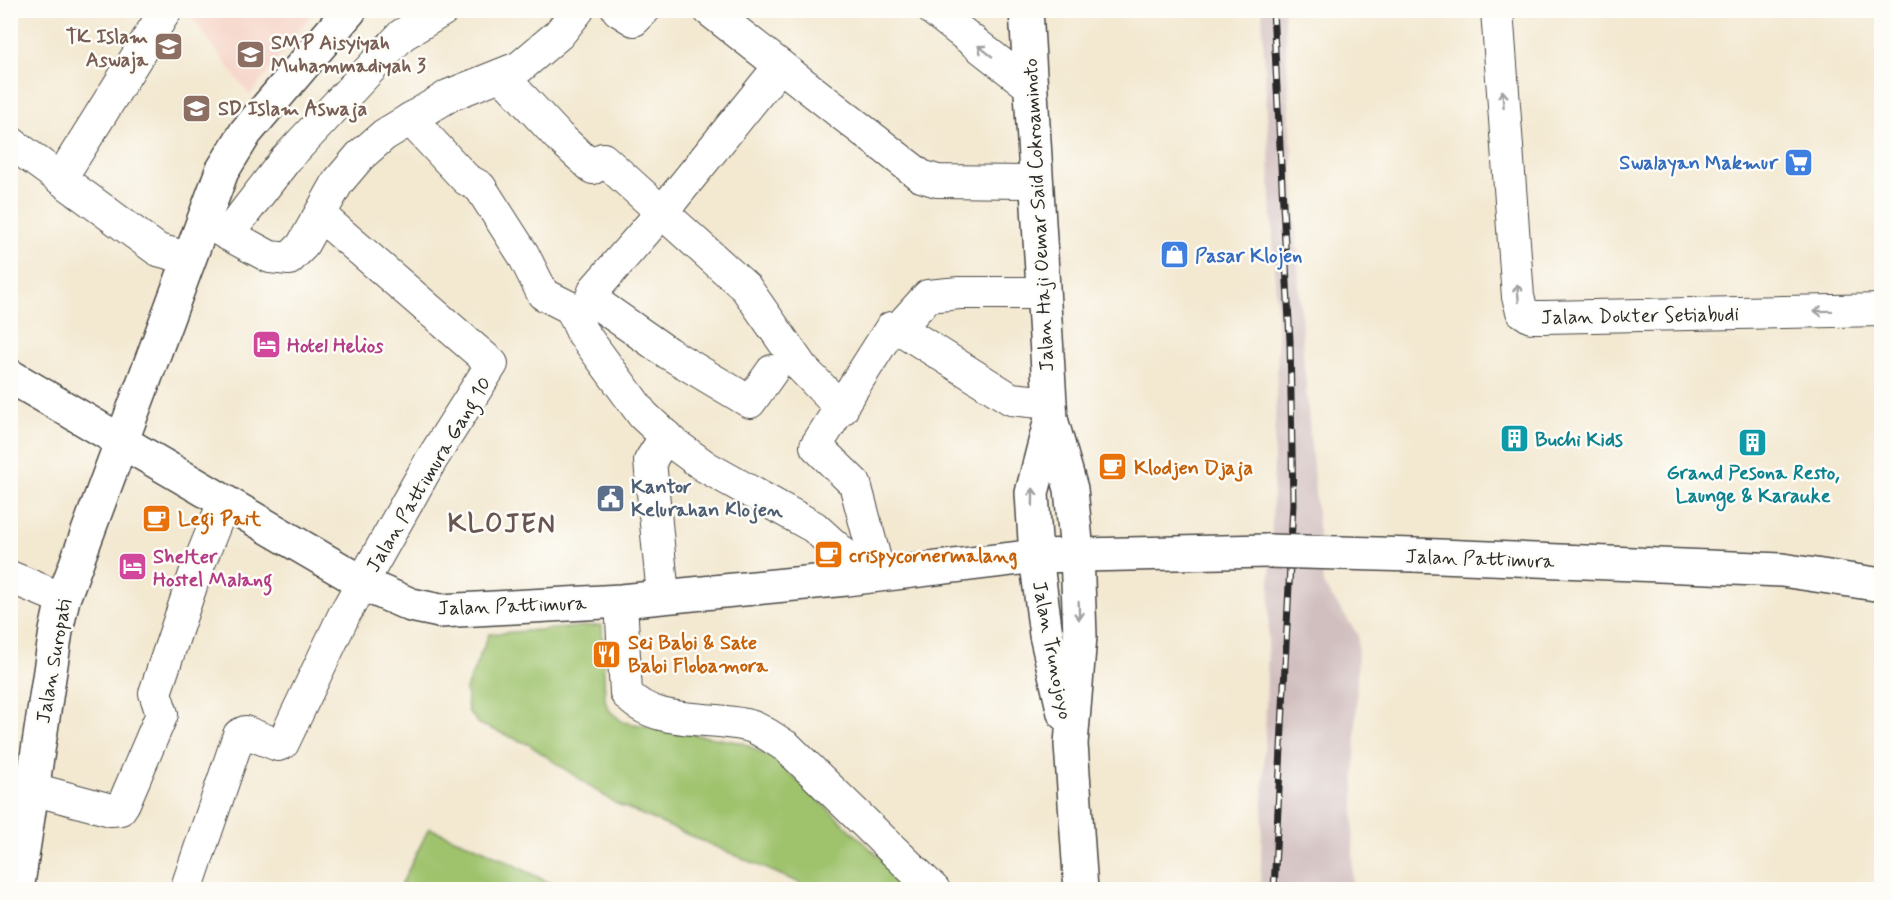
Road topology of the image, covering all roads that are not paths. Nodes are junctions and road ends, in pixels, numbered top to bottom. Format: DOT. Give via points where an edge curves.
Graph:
graph roads {
  1 [pos="166,10"];
  2 [pos="350,10"];
  3 [pos="443,10"];
  4 [pos="578,10"];
  5 [pos="618,10"];
  6 [pos="644,10"];
  7 [pos="709,10"];
  8 [pos="933,10"];
  9 [pos="1026,10"];
  10 [pos="1497,10"];
  11 [pos="780,66"];
  12 [pos="501,75"];
  13 [pos="1031,87"];
  14 [pos="410,119"];
  15 [pos="10,142"];
  16 [pos="61,178"];
  17 [pos="1035,182"];
  18 [pos="663,211"];
  19 [pos="321,216"];
  20 [pos="216,228"];
  21 [pos="188,258"];
  22 [pos="1043,292"];
  23 [pos="1881,310"];
  24 [pos="898,328"];
  25 [pos="772,371"];
  26 [pos="10,376"];
  27 [pos="842,409"];
  28 [pos="1050,411"];
  29 [pos="666,436"];
  30 [pos="121,441"];
  31 [pos="224,502"];
  32 [pos="1077,553"];
  33 [pos="1036,556"];
  34 [pos="866,575"];
  35 [pos="10,577"];
  36 [pos="363,583"];
  37 [pos="1881,585"];
  38 [pos="663,596"];
  39 [pos="63,599"];
  40 [pos="621,601"];
  41 [pos="1071,744"];
  42 [pos="21,786"];
  43 [pos="17,890"];
  44 [pos="186,890"];
  45 [pos="934,890"];
  46 [pos="1081,890"];
  1 -- 16 [label="street"];
  2 -- 20 [label="main road, Jalan Suropati" via="246,132 222,171"];
  3 -- 20 [label="street" via="402,35"];
  4 -- 12 [label="street" via="543,48 520,67"];
  5 -- 6 [label="street" via="634,20"];
  7 -- 11 [label="street"];
  13 -- 8 [label="street, one-way"];
  9 -- 13 [label="main road, Jalan Haji Oemar Said Cokroaminoto"];
  23 -- 10 [label="street, Jalan Dokter Setiabudi, one-way" via="1544,317 1531,317 1522,311"];
  11 -- 17 [label="street" via="921,176 937,181"];
  11 -- 18 [label="street"];
  12 -- 14 [label="street" via="474,84"];
  12 -- 18 [label="street" via="593,168 603,159"];
  13 -- 17 [label="main road, Jalan Haji Oemar Said Cokroaminoto"];
  14 -- 19 [label="street" via="360,156 338,182"];
  14 -- 29 [label="street" via="466,179 480,187 523,254 543,294 571,308 582,332 643,415"];
  15 -- 16 [label="street"];
  16 -- 21 [label="street" via="158,250"];
  17 -- 22 [label="main road, Jalan Haji Oemar Said Cokroaminoto"];
  18 -- 25 [label="street" via="591,298 668,353 750,402"];
  18 -- 27 [label="street" via="746,288 802,368"];
  19 -- 20 [label="street" via="289,259 270,257"];
  19 -- 36 [label="street, Jalan Pattimura Gang 10" via="492,364 430,462"];
  20 -- 21 [label="main road, Jalan Suropati"];
  21 -- 30 [label="main road, Jalan Suropati"];
  22 -- 24 [label="street" via="928,296"];
  22 -- 28 [label="main road, Jalan Haji Oemar Said Cokroaminoto"];
  24 -- 27 [label="street" via="888,331"];
  24 -- 28 [label="street" via="1011,399"];
  26 -- 30 [label="main road, Jalan Pattimura"];
  27 -- 34 [label="street" via="816,446 855,484"];
  28 -- 32 [label="main road, Jalan Haji Oemar Said Cokroaminoto" via="1071,489"];
  33 -- 28 [label="main road, Jalan Haji Oemar Said Cokroaminoto, one-way" via="1032,493"];
  29 -- 34 [label="street" via="706,467 814,527"];
  29 -- 38 [label="street" via="650,461"];
  30 -- 31 [label="main road, Jalan Pattimura"];
  30 -- 39 [label="main road, Jalan Suropati"];
  31 -- 36 [label="main road, Jalan Pattimura"];
  31 -- 42 [label="street" via="155,693 162,714 120,809 111,810"];
  32 -- 33 [label="main road, Jalan Pattimura"];
  32 -- 37 [label="main road, Jalan Pattimura, bridge" via="1268,551 1414,555 1782,570"];
  32 -- 41 [label="main road, Jalan Trunojoyo, one-way" via="1080,636"];
  33 -- 34 [label="main road, Jalan Pattimura"];
  33 -- 41 [label="main road, Jalan Trunojoyo" via="1046,634"];
  34 -- 38 [label="main road, Jalan Pattimura"];
  35 -- 39 [label="street"];
  36 -- 40 [label="main road, Jalan Pattimura" via="411,604 440,610"];
  36 -- 44 [label="street, Jalan Pattimura Gang 10" via="283,743 278,745 245,732 239,735"];
  38 -- 40 [label="main road, Jalan Pattimura"];
  39 -- 42 [label="main road, Jalan Suropati"];
  40 -- 45 [label="street" via="626,693 635,704 651,712 751,726 787,747"];
  41 -- 46 [label="main road, Jalan Trunojoyo"];
  42 -- 43 [label="main road, Jalan Suropati"];
}
